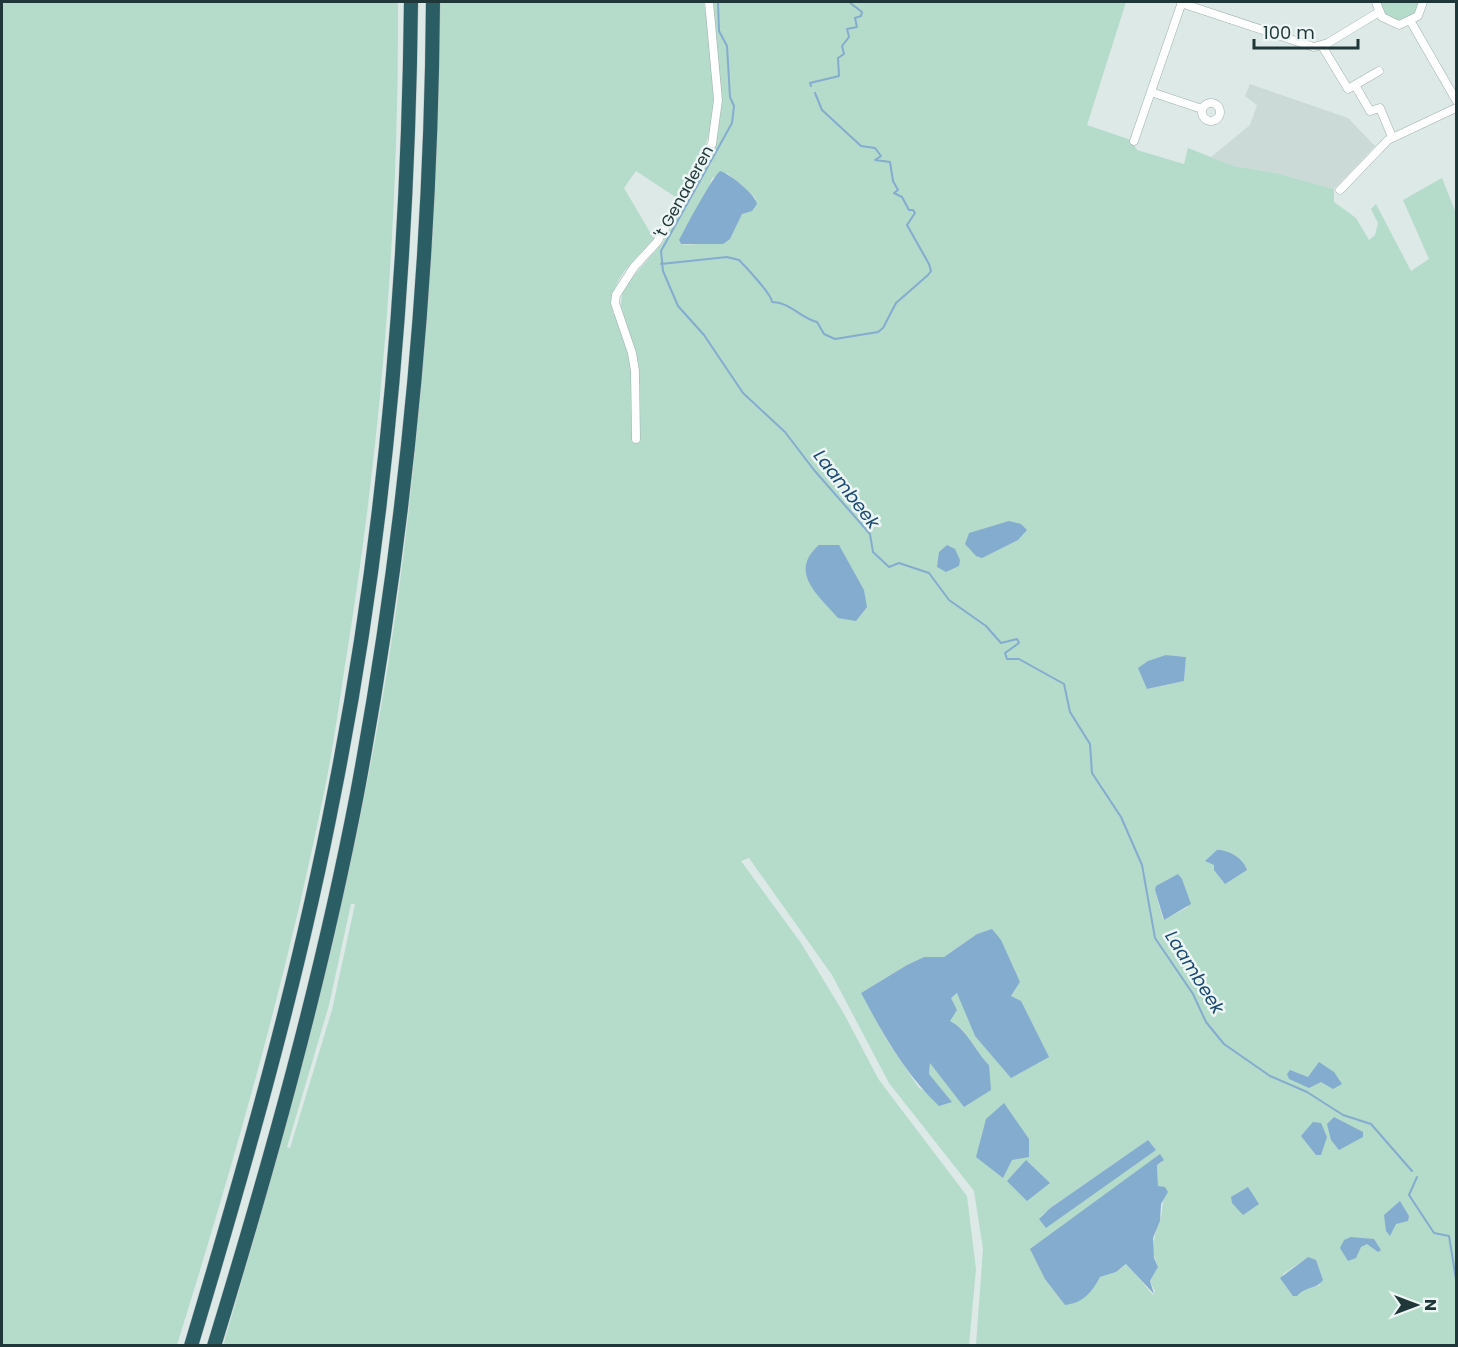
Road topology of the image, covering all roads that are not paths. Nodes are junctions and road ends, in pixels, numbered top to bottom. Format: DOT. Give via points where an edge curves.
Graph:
graph roads {
  1 [pos="411,2"];
  2 [pos="433,2"];
  3 [pos="710,2"];
  4 [pos="1182,2"];
  5 [pos="1376,2"];
  6 [pos="1423,2"];
  7 [pos="1379,12"];
  8 [pos="1412,21"];
  9 [pos="1322,46"];
  10 [pos="1379,71"];
  11 [pos="1355,86"];
  12 [pos="1152,92"];
  13 [pos="1456,100"];
  14 [pos="1456,108"];
  15 [pos="1202,109"];
  16 [pos="1392,137"];
  17 [pos="1134,141"];
  18 [pos="1340,190"];
  19 [pos="636,439"];
  20 [pos="191,1346"];
  21 [pos="214,1346"];
  1 -- 20 [label="highway" via="405,203 393,386 359,658 306,926 246,1159"];
  2 -- 21 [label="highway" via="423,296 405,480 381,660 352,818 298,1053"];
  3 -- 19 [label="street, 't Genaderen" via="718,100 712,144 657,242 616,294 615,303 635,371"];
  4 -- 9 [label="street" via="1302,44"];
  4 -- 12 [label="street"];
  5 -- 7 [label="street"];
  6 -- 8 [label="street"];
  7 -- 8 [label="street" via="1393,24"];
  7 -- 9 [label="street"];
  8 -- 13 [label="street"];
  9 -- 11 [label="street" via="1348,89"];
  10 -- 11 [label="street"];
  11 -- 16 [label="street" via="1370,111 1380,108"];
  12 -- 15 [label="street"];
  12 -- 17 [label="street"];
  14 -- 16 [label="street"];
  16 -- 18 [label="street"];
}
